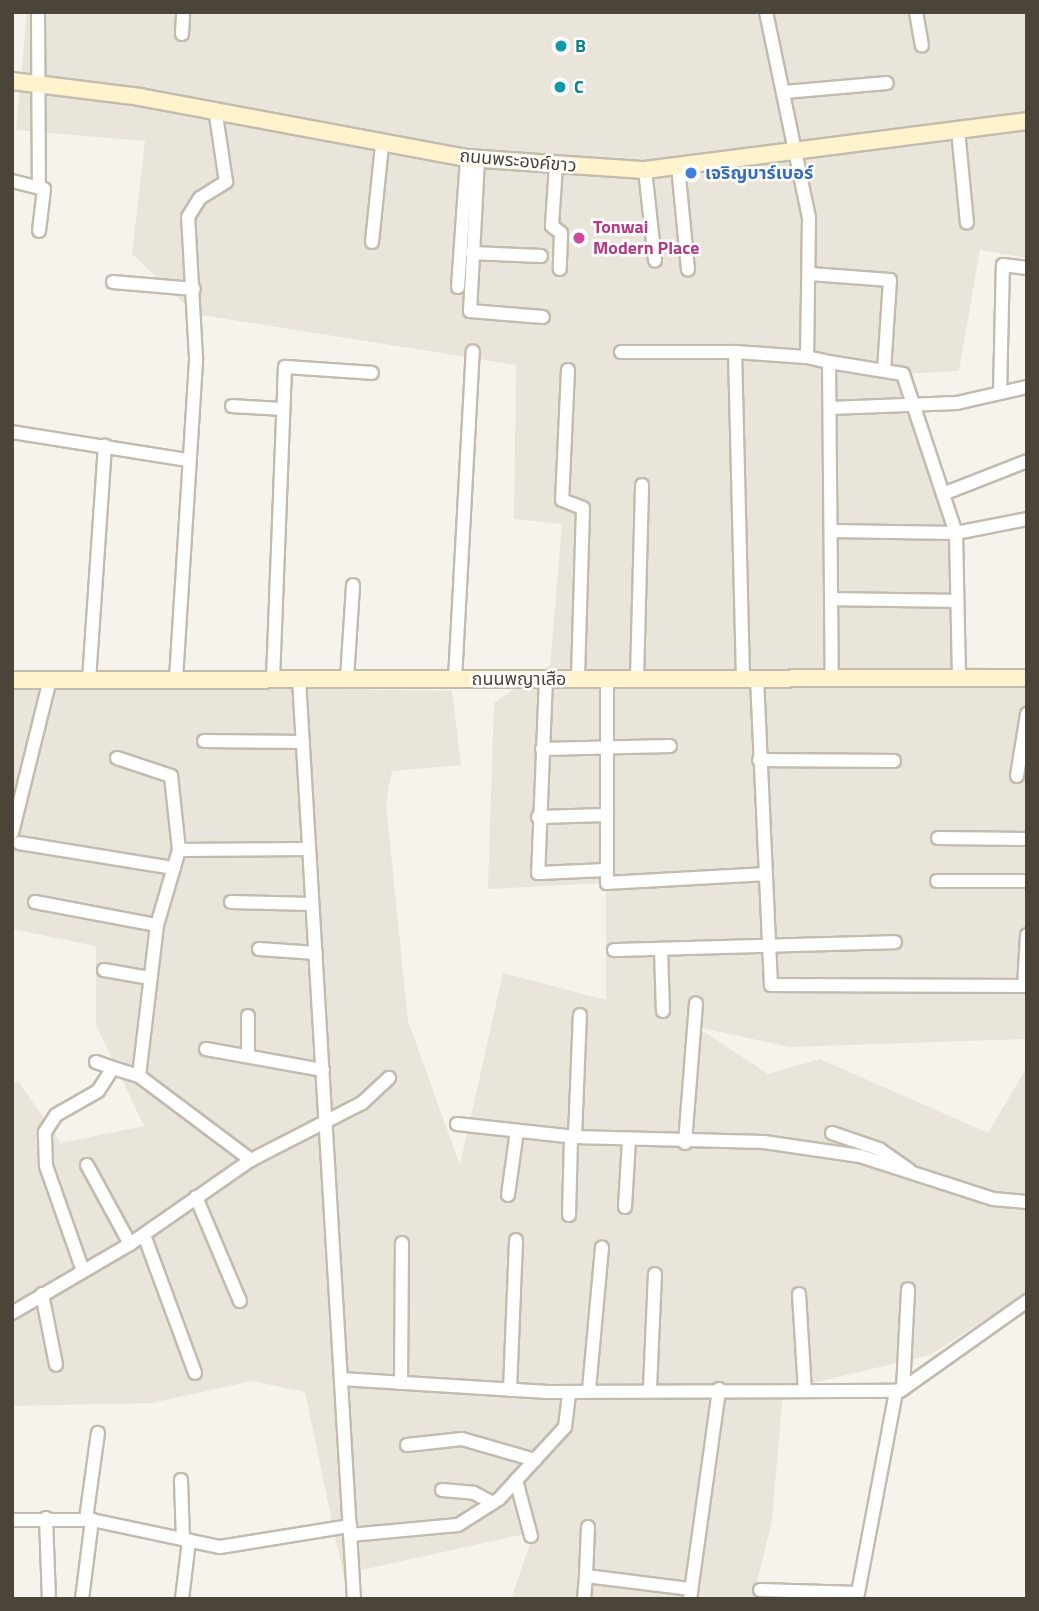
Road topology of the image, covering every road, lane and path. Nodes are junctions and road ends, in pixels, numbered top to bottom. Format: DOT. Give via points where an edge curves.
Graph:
graph roads {
  1 [pos="38,12"];
  2 [pos="183,12"];
  3 [pos="766,12"];
  4 [pos="916,12"];
  5 [pos="182,34"];
  6 [pos="922,45"];
  7 [pos="12,81"];
  8 [pos="38,82"];
  9 [pos="887,83"];
  10 [pos="785,92"];
  11 [pos="216,115"];
  12 [pos="1027,121"];
  13 [pos="958,130"];
  14 [pos="382,145"];
  15 [pos="798,150"];
  16 [pos="472,158"];
  17 [pos="556,165"];
  18 [pos="678,166"];
  19 [pos="645,170"];
  20 [pos="12,181"];
  21 [pos="39,187"];
  22 [pos="967,223"];
  23 [pos="39,231"];
  24 [pos="372,242"];
  25 [pos="472,253"];
  26 [pos="541,256"];
  27 [pos="655,260"];
  28 [pos="1027,268"];
  29 [pos="560,269"];
  30 [pos="688,270"];
  31 [pos="810,274"];
  32 [pos="113,282"];
  33 [pos="458,287"];
  34 [pos="194,289"];
  35 [pos="543,317"];
  36 [pos="473,351"];
  37 [pos="621,352"];
  38 [pos="735,352"];
  39 [pos="807,357"];
  40 [pos="829,362"];
  41 [pos="568,370"];
  42 [pos="884,370"];
  43 [pos="372,373"];
  44 [pos="1027,387"];
  45 [pos="1000,393"];
  46 [pos="912,401"];
  47 [pos="232,406"];
  48 [pos="830,408"];
  49 [pos="283,409"];
  50 [pos="12,432"];
  51 [pos="105,446"];
  52 [pos="187,460"];
  53 [pos="1027,461"];
  54 [pos="642,485"];
  55 [pos="943,495"];
  56 [pos="1027,519"];
  57 [pos="831,531"];
  58 [pos="956,533"];
  59 [pos="353,585"];
  60 [pos="832,599"];
  61 [pos="957,601"];
  62 [pos="546,678"];
  63 [pos="578,678"];
  64 [pos="607,678"];
  65 [pos="637,678"];
  66 [pos="750,678"];
  67 [pos="832,678"];
  68 [pos="958,678"];
  69 [pos="1026,678"];
  70 [pos="176,679"];
  71 [pos="273,679"];
  72 [pos="299,679"];
  73 [pos="347,679"];
  74 [pos="455,679"];
  75 [pos="12,680"];
  76 [pos="50,680"];
  77 [pos="89,680"];
  78 [pos="1027,690"];
  79 [pos="1027,713"];
  80 [pos="204,741"];
  81 [pos="303,742"];
  82 [pos="670,746"];
  83 [pos="607,747"];
  84 [pos="542,749"];
  85 [pos="117,758"];
  86 [pos="759,760"];
  87 [pos="894,761"];
  88 [pos="1017,776"];
  89 [pos="607,815"];
  90 [pos="537,817"];
  91 [pos="15,838"];
  92 [pos="938,838"];
  93 [pos="1027,839"];
  94 [pos="309,849"];
  95 [pos="179,850"];
  96 [pos="174,868"];
  97 [pos="607,870"];
  98 [pos="766,874"];
  99 [pos="937,881"];
  100 [pos="1027,881"];
  101 [pos="35,902"];
  102 [pos="231,902"];
  103 [pos="313,904"];
  104 [pos="157,925"];
  105 [pos="1027,935"];
  106 [pos="895,942"];
  107 [pos="769,945"];
  108 [pos="259,949"];
  109 [pos="662,949"];
  110 [pos="614,950"];
  111 [pos="316,953"];
  112 [pos="1026,955"];
  113 [pos="104,971"];
  114 [pos="150,978"];
  115 [pos="1026,987"];
  116 [pos="696,1003"];
  117 [pos="663,1011"];
  118 [pos="580,1015"];
  119 [pos="248,1016"];
  120 [pos="206,1049"];
  121 [pos="248,1055"];
  122 [pos="96,1062"];
  123 [pos="113,1068"];
  124 [pos="323,1070"];
  125 [pos="139,1076"];
  126 [pos="389,1078"];
  127 [pos="326,1119"];
  128 [pos="457,1124"];
  129 [pos="517,1131"];
  130 [pos="832,1133"];
  131 [pos="573,1137"];
  132 [pos="629,1140"];
  133 [pos="685,1143"];
  134 [pos="251,1160"];
  135 [pos="87,1165"];
  136 [pos="912,1173"];
  137 [pos="508,1195"];
  138 [pos="196,1197"];
  139 [pos="1027,1202"];
  140 [pos="625,1207"];
  141 [pos="569,1215"];
  142 [pos="144,1235"];
  143 [pos="516,1240"];
  144 [pos="402,1243"];
  145 [pos="130,1244"];
  146 [pos="602,1248"];
  147 [pos="83,1271"];
  148 [pos="654,1274"];
  149 [pos="908,1289"];
  150 [pos="42,1294"];
  151 [pos="799,1294"];
  152 [pos="240,1301"];
  153 [pos="1027,1301"];
  154 [pos="12,1313"];
  155 [pos="57,1364"];
  156 [pos="195,1373"];
  157 [pos="341,1379"];
  158 [pos="401,1383"];
  159 [pos="650,1388"];
  160 [pos="719,1389"];
  161 [pos="510,1390"];
  162 [pos="589,1390"];
  163 [pos="899,1390"];
  164 [pos="805,1391"];
  165 [pos="569,1392"];
  166 [pos="97,1433"];
  167 [pos="407,1445"];
  168 [pos="535,1460"];
  169 [pos="181,1480"];
  170 [pos="516,1480"];
  171 [pos="442,1490"];
  172 [pos="493,1503"];
  173 [pos="46,1518"];
  174 [pos="12,1520"];
  175 [pos="89,1520"];
  176 [pos="588,1527"];
  177 [pos="350,1531"];
  178 [pos="531,1536"];
  179 [pos="186,1540"];
  180 [pos="586,1576"];
  181 [pos="760,1590"];
  182 [pos="691,1594"];
  183 [pos="49,1598"];
  184 [pos="82,1599"];
  185 [pos="182,1599"];
  186 [pos="354,1599"];
  187 [pos="584,1599"];
  1 -- 8 [label="street"];
  2 -- 5 [label="street"];
  3 -- 10 [label="street"];
  4 -- 6 [label="street"];
  7 -- 8 [label="street, ถนนพระองค์ขาว"];
  8 -- 11 [label="street, ถนนพระองค์ขาว"];
  8 -- 21 [label="street"];
  9 -- 10 [label="street"];
  10 -- 15 [label="street"];
  11 -- 14 [label="street, ถนนพระองค์ขาว"];
  11 -- 34 [label="street" via="226,181 200,198 188,218"];
  12 -- 13 [label="street, ถนนพระองค์ขาว"];
  13 -- 15 [label="street, ถนนพระองค์ขาว"];
  13 -- 22 [label="street"];
  14 -- 16 [label="street, ถนนพระองค์ขาว"];
  14 -- 24 [label="street"];
  15 -- 18 [label="street, ถนนพระองค์ขาว"];
  15 -- 31 [label="street"];
  16 -- 17 [label="street, ถนนพระองค์ขาว"];
  16 -- 25 [label="street"];
  16 -- 33 [label="street"];
  17 -- 19 [label="street, ถนนพระองค์ขาว"];
  17 -- 29 [label="street" via="552,226 561,233"];
  18 -- 19 [label="street, ถนนพระองค์ขาว"];
  18 -- 30 [label="street"];
  19 -- 27 [label="street"];
  20 -- 21 [label="street"];
  21 -- 23 [label="street" via="45,194"];
  25 -- 26 [label="street"];
  25 -- 35 [label="street" via="472,313"];
  28 -- 45 [label="street" via="1003,265"];
  31 -- 39 [label="street"];
  31 -- 42 [label="street" via="890,280"];
  32 -- 34 [label="street"];
  34 -- 52 [label="street" via="196,358"];
  36 -- 74 [label="street"];
  37 -- 38 [label="street"];
  38 -- 39 [label="street"];
  38 -- 66 [label="street"];
  39 -- 40 [label="street"];
  40 -- 42 [label="street"];
  40 -- 48 [label="street"];
  41 -- 63 [label="street" via="562,500 583,508"];
  42 -- 46 [label="street" via="903,373"];
  43 -- 49 [label="street" via="285,367"];
  44 -- 45 [label="street"];
  45 -- 46 [label="street" via="957,403"];
  46 -- 48 [label="street"];
  46 -- 55 [label="street"];
  47 -- 49 [label="street"];
  48 -- 57 [label="street"];
  49 -- 71 [label="street"];
  50 -- 51 [label="street"];
  51 -- 52 [label="street"];
  51 -- 77 [label="street"];
  52 -- 70 [label="street"];
  53 -- 55 [label="street"];
  54 -- 65 [label="street"];
  55 -- 58 [label="street"];
  56 -- 58 [label="street"];
  57 -- 58 [label="street"];
  57 -- 60 [label="street"];
  58 -- 61 [label="street"];
  59 -- 73 [label="street"];
  60 -- 61 [label="street"];
  60 -- 67 [label="street"];
  61 -- 68 [label="street"];
  62 -- 63 [label="street, ถนนพญาเสือ"];
  62 -- 74 [label="street, ถนนพญาเสือ"];
  62 -- 84 [label="street"];
  63 -- 64 [label="street, ถนนพญาเสือ"];
  64 -- 65 [label="street, ถนนพญาเสือ"];
  64 -- 83 [label="street"];
  65 -- 66 [label="street, ถนนพญาเสือ"];
  66 -- 67 [label="street, ถนนพญาเสือ"];
  66 -- 86 [label="street"];
  67 -- 68 [label="street, ถนนพญาเสือ"];
  68 -- 69 [label="street, ถนนพญาเสือ"];
  69 -- 78 [label="street"];
  70 -- 71 [label="street, ถนนพญาเสือ"];
  70 -- 77 [label="street, ถนนพญาเสือ"];
  71 -- 72 [label="street, ถนนพญาเสือ"];
  72 -- 73 [label="street, ถนนพญาเสือ"];
  72 -- 81 [label="street"];
  73 -- 74 [label="street, ถนนพญาเสือ"];
  75 -- 76 [label="street, ถนนพญาเสือ"];
  76 -- 77 [label="street, ถนนพญาเสือ"];
  76 -- 91 [label="street"];
  79 -- 88 [label="street"];
  80 -- 81 [label="street"];
  81 -- 94 [label="street"];
  82 -- 83 [label="street"];
  83 -- 84 [label="street"];
  83 -- 89 [label="street"];
  84 -- 90 [label="street"];
  85 -- 95 [label="street" via="171,776"];
  86 -- 87 [label="street"];
  86 -- 98 [label="street"];
  89 -- 90 [label="street"];
  89 -- 97 [label="street"];
  90 -- 97 [label="street" via="538,873"];
  91 -- 96 [label="street"];
  92 -- 93 [label="street"];
  94 -- 95 [label="street"];
  94 -- 103 [label="street"];
  95 -- 96 [label="street"];
  96 -- 104 [label="street"];
  97 -- 98 [label="street" via="607,883"];
  98 -- 107 [label="street"];
  99 -- 100 [label="street"];
  101 -- 104 [label="street"];
  102 -- 103 [label="street"];
  103 -- 111 [label="street"];
  104 -- 114 [label="street"];
  105 -- 112 [label="street"];
  106 -- 107 [label="street"];
  107 -- 109 [label="street"];
  107 -- 115 [label="street" via="771,985"];
  108 -- 111 [label="street"];
  109 -- 110 [label="street"];
  109 -- 117 [label="street"];
  111 -- 124 [label="street"];
  112 -- 115 [label="street"];
  113 -- 114 [label="street"];
  114 -- 125 [label="street"];
  116 -- 133 [label="street"];
  118 -- 131 [label="street"];
  119 -- 121 [label="street"];
  120 -- 121 [label="street"];
  121 -- 124 [label="street"];
  122 -- 123 [label="street"];
  123 -- 125 [label="street"];
  123 -- 147 [label="street" via="98,1091 48,1122 44,1136 46,1166"];
  124 -- 127 [label="street"];
  125 -- 134 [label="street"];
  126 -- 127 [label="street" via="362,1103"];
  127 -- 134 [label="street"];
  127 -- 157 [label="street"];
  128 -- 129 [label="street"];
  129 -- 131 [label="street"];
  129 -- 137 [label="street"];
  130 -- 136 [label="street" via="886,1153"];
  131 -- 132 [label="street"];
  131 -- 141 [label="street"];
  132 -- 133 [label="street"];
  132 -- 140 [label="street"];
  133 -- 136 [label="street" via="764,1142 860,1156"];
  134 -- 138 [label="street"];
  135 -- 145 [label="street"];
  136 -- 139 [label="street" via="993,1199"];
  138 -- 142 [label="street"];
  138 -- 152 [label="street"];
  142 -- 145 [label="street"];
  142 -- 156 [label="street"];
  143 -- 161 [label="street"];
  144 -- 158 [label="street"];
  145 -- 147 [label="street"];
  146 -- 162 [label="street"];
  147 -- 150 [label="street"];
  148 -- 159 [label="street"];
  149 -- 163 [label="street"];
  150 -- 154 [label="street"];
  150 -- 155 [label="street"];
  151 -- 164 [label="street"];
  153 -- 163 [label="street"];
  157 -- 158 [label="street"];
  157 -- 177 [label="street"];
  158 -- 161 [label="street"];
  159 -- 160 [label="street"];
  159 -- 162 [label="street"];
  160 -- 164 [label="street"];
  160 -- 182 [label="street"];
  161 -- 165 [label="street"];
  162 -- 165 [label="street"];
  163 -- 164 [label="street"];
  163 -- 181 [label="street" via="858,1593"];
  165 -- 168 [label="street" via="565,1427"];
  166 -- 175 [label="street"];
  167 -- 168 [label="street" via="462,1439"];
  168 -- 170 [label="street"];
  169 -- 179 [label="street"];
  170 -- 172 [label="street"];
  170 -- 178 [label="street"];
  171 -- 172 [label="street" via="474,1493"];
  172 -- 177 [label="street" via="458,1525"];
  173 -- 174 [label="street"];
  173 -- 175 [label="street"];
  173 -- 183 [label="street"];
  175 -- 179 [label="street"];
  175 -- 184 [label="street"];
  176 -- 180 [label="street"];
  177 -- 179 [label="street" via="220,1547"];
  177 -- 186 [label="street"];
  179 -- 185 [label="street"];
  180 -- 182 [label="street"];
  180 -- 187 [label="street"];
}
